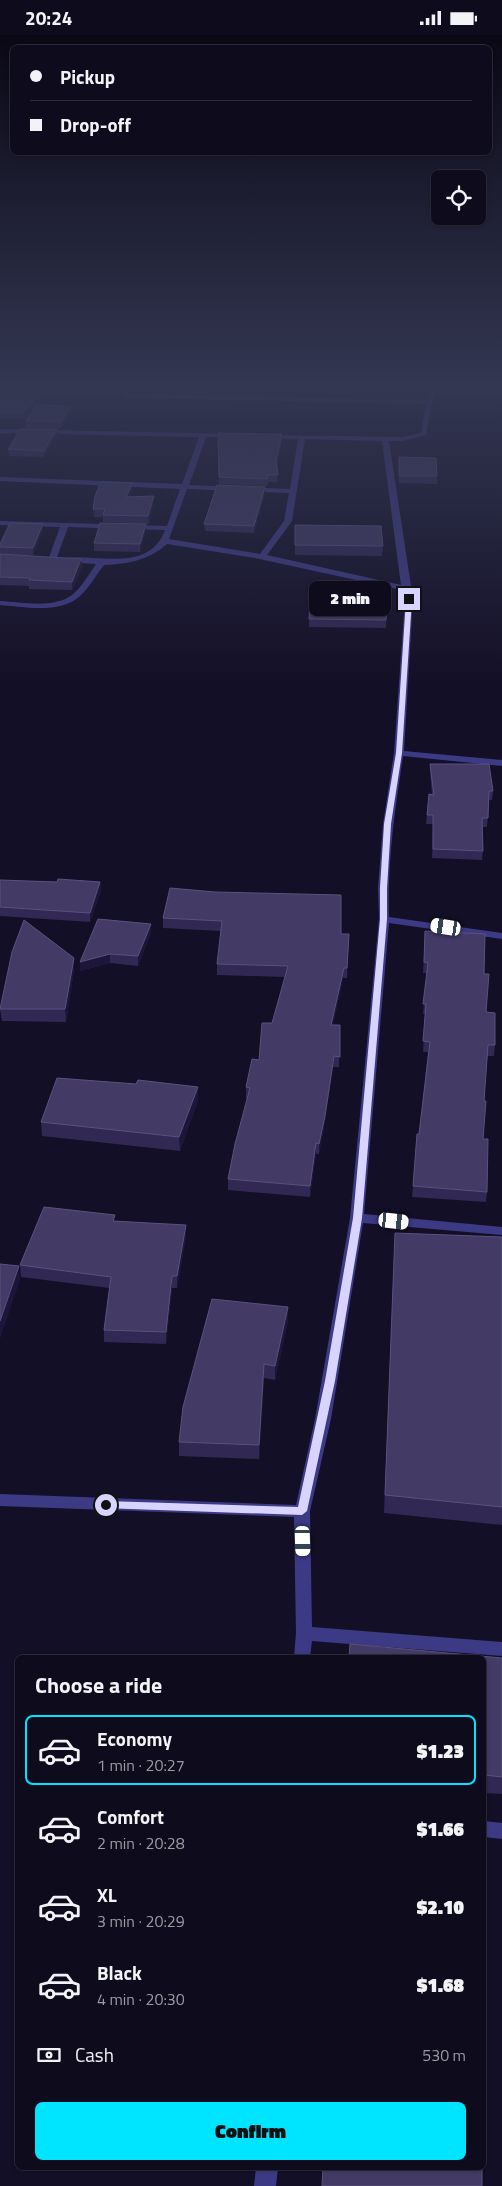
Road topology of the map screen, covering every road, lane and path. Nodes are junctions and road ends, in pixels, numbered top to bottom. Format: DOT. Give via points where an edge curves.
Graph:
graph roads {
  1 [pos="101,483"];
  2 [pos="185,483"];
  3 [pos="294,483"];
  4 [pos="391,483"];
  5 [pos="184,487"];
  6 [pos="293,491"];
  7 [pos="0,523"];
  8 [pos="65,525"];
  9 [pos="169,528"];
  10 [pos="165,541"];
  11 [pos="263,556"];
  12 [pos="102,562"];
  13 [pos="406,588"];
  14 [pos="0,603"];
  15 [pos="399,753"];
  16 [pos="502,763"];
  17 [pos="384,919"];
  18 [pos="502,936"];
  19 [pos="357,1218"];
  20 [pos="502,1231"];
  21 [pos="0,1500"];
  22 [pos="302,1511"];
  23 [pos="304,1633"];
  24 [pos="502,1649"];
  25 [pos="302,1655"];
  26 [pos="486,1829"];
  27 [pos="502,1831"];
  28 [pos="267,2170"];
  29 [pos="265,2186"];
  1 -- 5 [label="street"];
  2 -- 5 [label="street"];
  3 -- 6 [label="street"];
  4 -- 13 [label="street"];
  5 -- 6 [label="street"];
  5 -- 9 [label="street"];
  6 -- 11 [label="street" via="288,521"];
  7 -- 8 [label="street"];
  8 -- 9 [label="street"];
  8 -- 12 [label="street" via="48,560"];
  9 -- 10 [label="street"];
  10 -- 11 [label="street"];
  10 -- 12 [label="street" via="146,556"];
  11 -- 13 [label="street"];
  12 -- 14 [label="street" via="76,596 36,605"];
  13 -- 15 [label="street" via="409,606"];
  15 -- 16 [label="street"];
  15 -- 17 [label="street" via="388,824"];
  17 -- 18 [label="street"];
  17 -- 19 [label="street"];
  19 -- 20 [label="street"];
  19 -- 22 [label="street" via="328,1391"];
  21 -- 22 [label="street"];
  22 -- 23 [label="street"];
  23 -- 24 [label="street"];
  23 -- 25 [label="street"];
  26 -- 27 [label="street"];
  28 -- 29 [label="street"];
}
